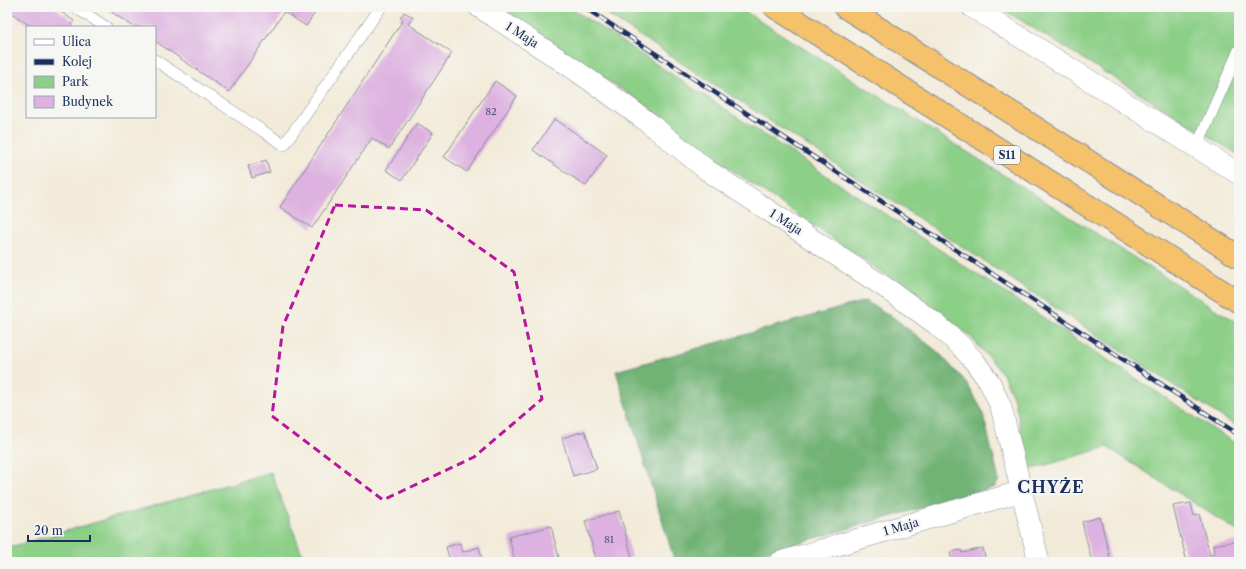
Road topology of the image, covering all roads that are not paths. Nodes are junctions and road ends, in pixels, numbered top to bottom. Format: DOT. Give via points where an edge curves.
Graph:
graph roads {
  1 [pos="75,7"];
  2 [pos="381,7"];
  3 [pos="479,7"];
  4 [pos="775,7"];
  5 [pos="845,7"];
  6 [pos="972,7"];
  7 [pos="104,26"];
  8 [pos="1239,50"];
  9 [pos="156,61"];
  10 [pos="1197,146"];
  11 [pos="1239,174"];
  12 [pos="1239,257"];
  13 [pos="1239,302"];
  14 [pos="1022,491"];
  15 [pos="780,562"];
  16 [pos="1039,562"];
  1 -- 7 [label="lane"];
  2 -- 9 [label="lane" via="284,145"];
  3 -- 14 [label="street, 1 Maja" via="568,64 649,123 706,170 892,292 961,346 990,383 1001,407"];
  4 -- 13 [label="highway, S11"];
  5 -- 12 [label="highway"];
  6 -- 10 [label="street"];
  8 -- 10 [label="lane"];
  10 -- 11 [label="street"];
  14 -- 15 [label="street, 1 Maja"];
  14 -- 16 [label="street, 1 Maja"];
}
